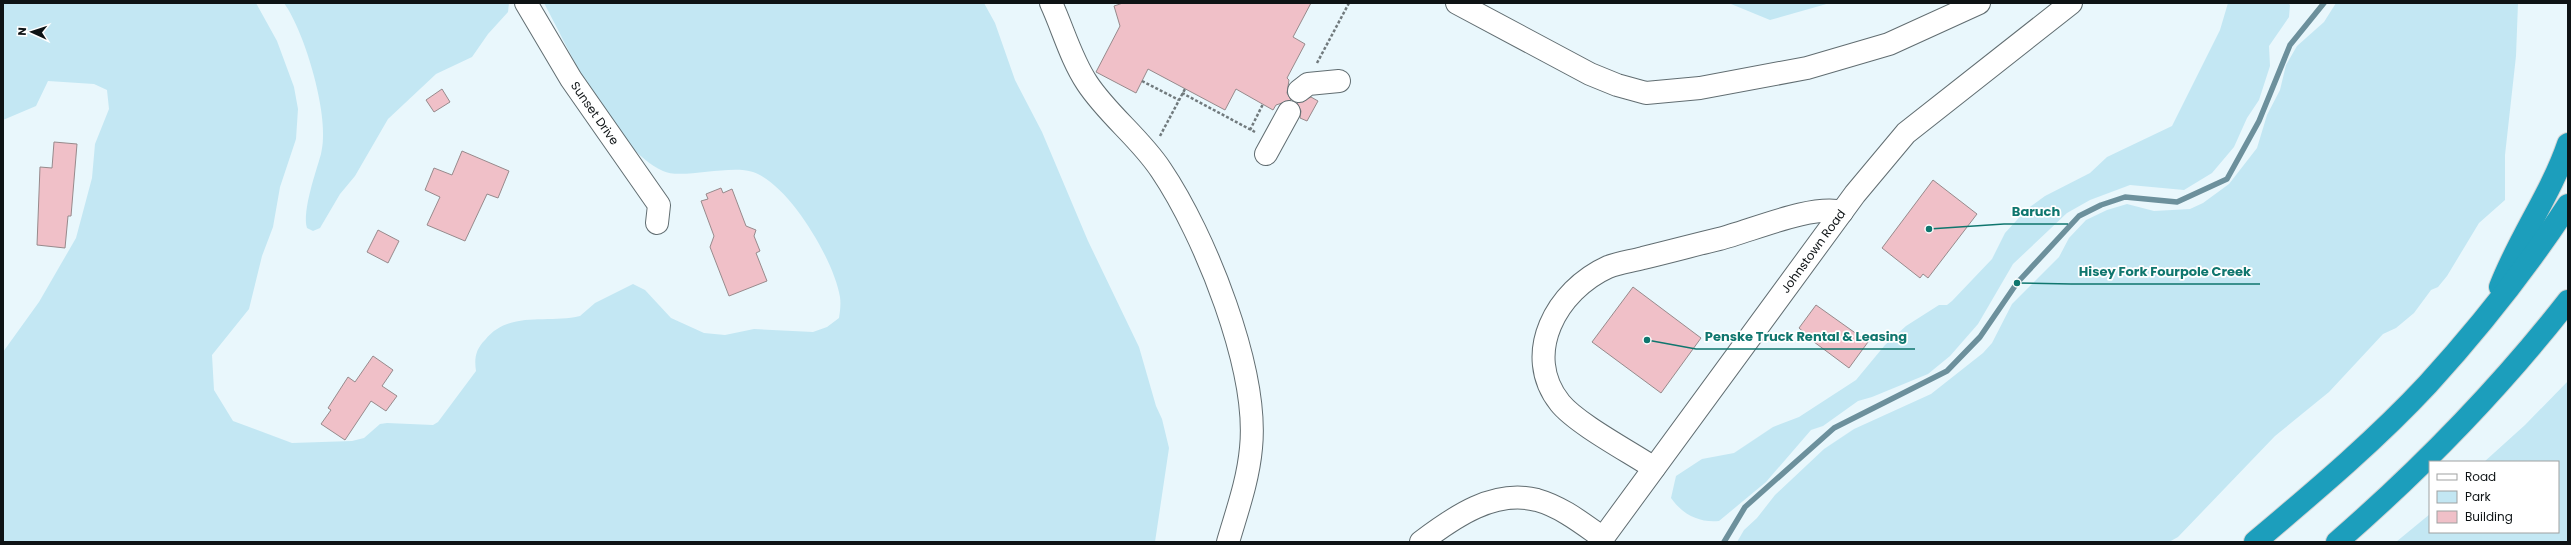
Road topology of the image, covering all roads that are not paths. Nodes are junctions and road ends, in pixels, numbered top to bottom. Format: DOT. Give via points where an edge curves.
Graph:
graph roads {
  1 [pos="526,3"];
  2 [pos="1051,3"];
  3 [pos="1457,3"];
  4 [pos="1980,3"];
  5 [pos="2071,3"];
  6 [pos="1339,81"];
  7 [pos="1299,91"];
  8 [pos="1289,112"];
  9 [pos="1263,144"];
  10 [pos="2568,144"];
  11 [pos="2568,205"];
  12 [pos="1842,212"];
  13 [pos="657,223"];
  14 [pos="2568,301"];
  15 [pos="2488,315"];
  16 [pos="2568,323"];
  17 [pos="2533,345"];
  18 [pos="1654,468"];
  19 [pos="1602,540"];
  20 [pos="1228,542"];
  21 [pos="1421,542"];
  22 [pos="2255,542"];
  23 [pos="2337,542"];
  1 -- 13 [label="street, Sunset Drive" via="571,79 649,187 659,205"];
  2 -- 20 [label="street" via="1086,82 1160,168 1173,188 1214,274 1238,342 1250,417 1251,447 1246,484"];
  3 -- 4 [label="street" via="1590,74 1646,93 1700,88 1807,68 1889,44"];
  5 -- 12 [label="street, Johnstown Road" via="1906,133"];
  6 -- 7 [label="street" via="1308,84"];
  8 -- 9 [label="street"];
  10 -- 15 [label="highway" via="2548,192 2515,252"];
  11 -- 15 [label="highway"];
  12 -- 18 [label="street, Johnstown Road"];
  12 -- 18 [label="street" via="1822,209 1609,267 1574,291 1547,328 1544,362 1549,386 1561,404 1579,419"];
  14 -- 17 [label="highway"];
  15 -- 22 [label="highway" via="2427,385"];
  16 -- 17 [label="highway"];
  17 -- 23 [label="highway" via="2450,438"];
  18 -- 19 [label="street, Johnstown Road"];
  19 -- 21 [label="street" via="1554,507 1537,500 1521,498 1490,502 1470,510"];
}
